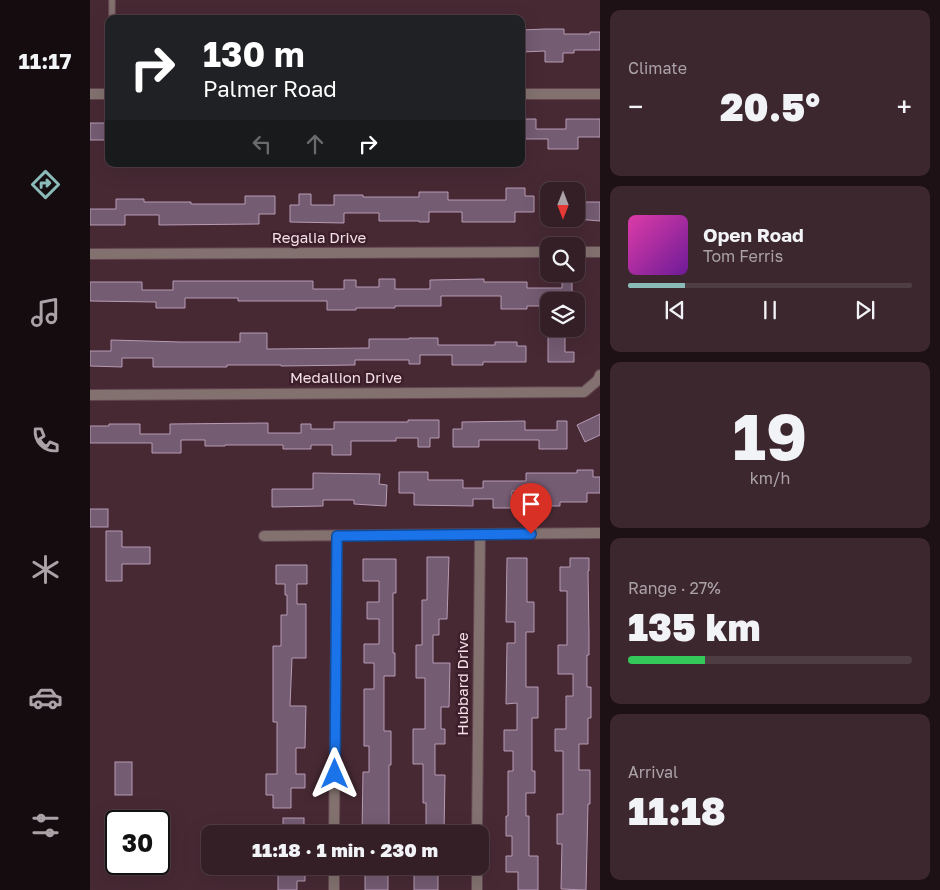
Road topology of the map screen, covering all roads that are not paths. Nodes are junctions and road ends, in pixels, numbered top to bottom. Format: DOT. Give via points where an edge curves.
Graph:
graph roads {
  1 [pos="112,0"];
  2 [pos="112,15"];
  3 [pos="90,94"];
  4 [pos="105,94"];
  5 [pos="525,94"];
  6 [pos="600,94"];
  7 [pos="540,252"];
  8 [pos="585,252"];
  9 [pos="600,252"];
  10 [pos="90,254"];
  11 [pos="599,378"];
  12 [pos="90,395"];
  13 [pos="600,533"];
  14 [pos="480,534"];
  15 [pos="264,536"];
  16 [pos="337,536"];
  17 [pos="334,825"];
  18 [pos="477,825"];
  19 [pos="334,875"];
  20 [pos="477,875"];
  21 [pos="334,890"];
  22 [pos="477,890"];
  1 -- 2 [label="lane"];
  3 -- 4 [label="street"];
  5 -- 6 [label="street"];
  7 -- 10 [label="street, Regalia Drive"];
  8 -- 9 [label="street"];
  11 -- 12 [label="street, Medallion Drive" via="584,392"];
  13 -- 14 [label="street"];
  14 -- 16 [label="street"];
  14 -- 18 [label="street, Hubbard Drive"];
  15 -- 16 [label="street"];
  16 -- 17 [label="street"];
  19 -- 21 [label="street"];
  20 -- 22 [label="street"];
}
